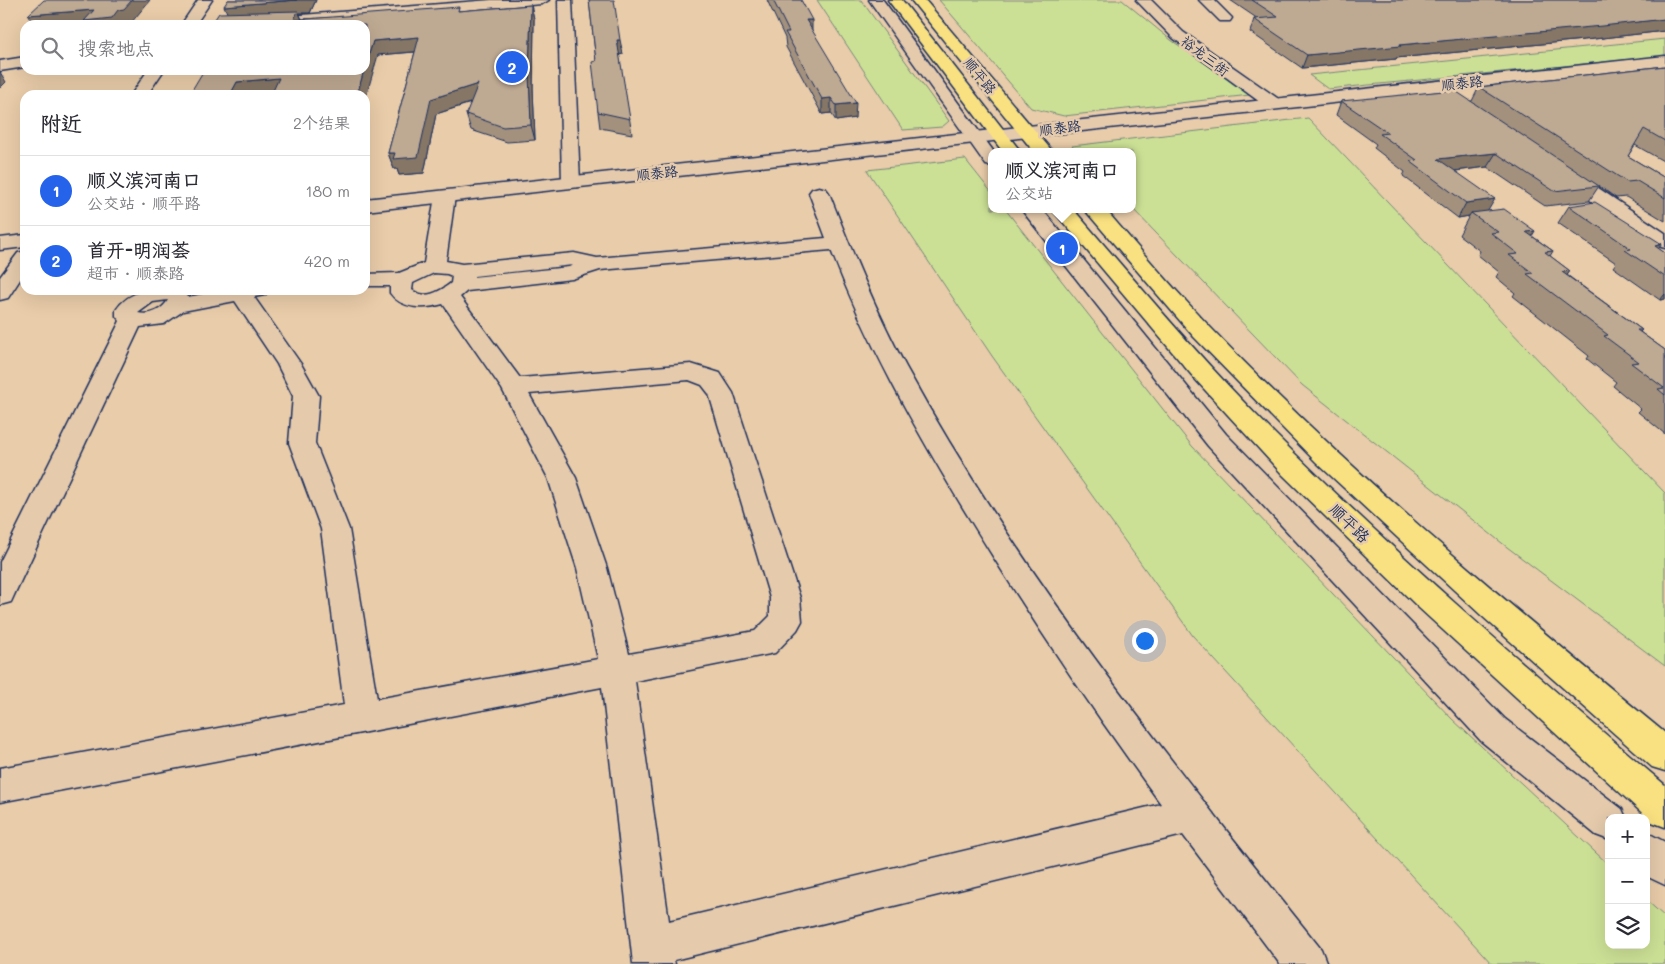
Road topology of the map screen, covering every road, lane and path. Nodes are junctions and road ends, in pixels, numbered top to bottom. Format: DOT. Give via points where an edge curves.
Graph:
graph roads {
  1 [pos="205,0"];
  2 [pos="876,0"];
  3 [pos="895,0"];
  4 [pos="918,0"];
  5 [pos="1143,0"];
  6 [pos="1206,0"];
  7 [pos="553,1"];
  8 [pos="1225,18"];
  9 [pos="191,20"];
  10 [pos="295,20"];
  11 [pos="325,20"];
  12 [pos="1665,61"];
  13 [pos="20,63"];
  14 [pos="0,66"];
  15 [pos="153,75"];
  16 [pos="1436,86"];
  17 [pos="142,90"];
  18 [pos="1459,102"];
  19 [pos="1274,104"];
  20 [pos="1026,132"];
  21 [pos="998,136"];
  22 [pos="974,139"];
  23 [pos="1008,148"];
  24 [pos="1040,148"];
  25 [pos="988,157"];
  26 [pos="1547,162"];
  27 [pos="571,182"];
  28 [pos="819,193"];
  29 [pos="445,196"];
  30 [pos="370,204"];
  31 [pos="1034,213"];
  32 [pos="1065,213"];
  33 [pos="1098,213"];
  34 [pos="20,242"];
  35 [pos="1665,242"];
  36 [pos="839,243"];
  37 [pos="0,244"];
  38 [pos="20,265"];
  39 [pos="434,267"];
  40 [pos="405,279"];
  41 [pos="370,280"];
  42 [pos="456,284"];
  43 [pos="0,293"];
  44 [pos="152,295"];
  45 [pos="176,295"];
  46 [pos="234,295"];
  47 [pos="252,295"];
  48 [pos="513,387"];
  49 [pos="0,593"];
  50 [pos="617,670"];
  51 [pos="363,718"];
  52 [pos="1665,755"];
  53 [pos="0,785"];
  54 [pos="1665,809"];
  55 [pos="1189,815"];
  56 [pos="1605,819"];
  57 [pos="1650,855"];
  58 [pos="1665,866"];
  59 [pos="654,954"];
  60 [pos="1306,964"];
  1 -- 9 [label="street"];
  2 -- 22 [label="street"];
  3 -- 21 [label="main road, 顺平路"];
  4 -- 20 [label="main road, 顺平路"];
  5 -- 19 [label="street, 裕龙三街" via="1178,35"];
  6 -- 8 [label="street"];
  7 -- 10 [label="street"];
  7 -- 11 [label="street"];
  7 -- 27 [label="street"];
  12 -- 16 [label="street, 顺泰路"];
  13 -- 14 [label="street"];
  15 -- 17 [label="street"];
  16 -- 18 [label="street"];
  16 -- 19 [label="street, 顺泰路"];
  19 -- 20 [label="street, 顺泰路"];
  20 -- 21 [label="street, 顺泰路"];
  20 -- 24 [label="main road, 顺平路"];
  21 -- 22 [label="street, 顺泰路"];
  21 -- 23 [label="main road, 顺平路"];
  22 -- 25 [label="street"];
  22 -- 27 [label="street, 顺泰路"];
  26 -- 35 [label="street"];
  27 -- 29 [label="street, 顺泰路"];
  28 -- 36 [label="street"];
  29 -- 30 [label="street, 顺泰路"];
  29 -- 39 [label="street"];
  31 -- 56 [label="street" via="1217,440 1493,730"];
  32 -- 54 [label="main road, 顺平路" via="1184,353 1292,467 1466,634"];
  33 -- 52 [label="main road, 顺平路" via="1217,348 1330,460 1502,618"];
  34 -- 37 [label="street"];
  36 -- 42 [label="street" via="597,264 572,273"];
  36 -- 55 [label="street" via="862,302 906,389 972,498 1084,670"];
  38 -- 43 [label="street"];
  39 -- 40 [label="street"];
  39 -- 42 [label="street" via="453,268"];
  40 -- 41 [label="street"];
  40 -- 42 [label="street" via="400,289 406,298 425,301"];
  42 -- 48 [label="street"];
  44 -- 49 [label="street" via="143,297 127,310 127,316 132,320"];
  45 -- 46 [label="street" via="179,300 177,306"];
  47 -- 51 [label="street" via="306,396 302,443 335,529"];
  48 -- 50 [label="street" via="562,478 592,568"];
  48 -- 50 [label="street" via="691,372 711,379 721,393 785,598 786,621 764,643"];
  50 -- 51 [label="street"];
  50 -- 59 [label="street"];
  51 -- 53 [label="street"];
  55 -- 59 [label="street"];
  55 -- 60 [label="street"];
  57 -- 58 [label="street"];
}
